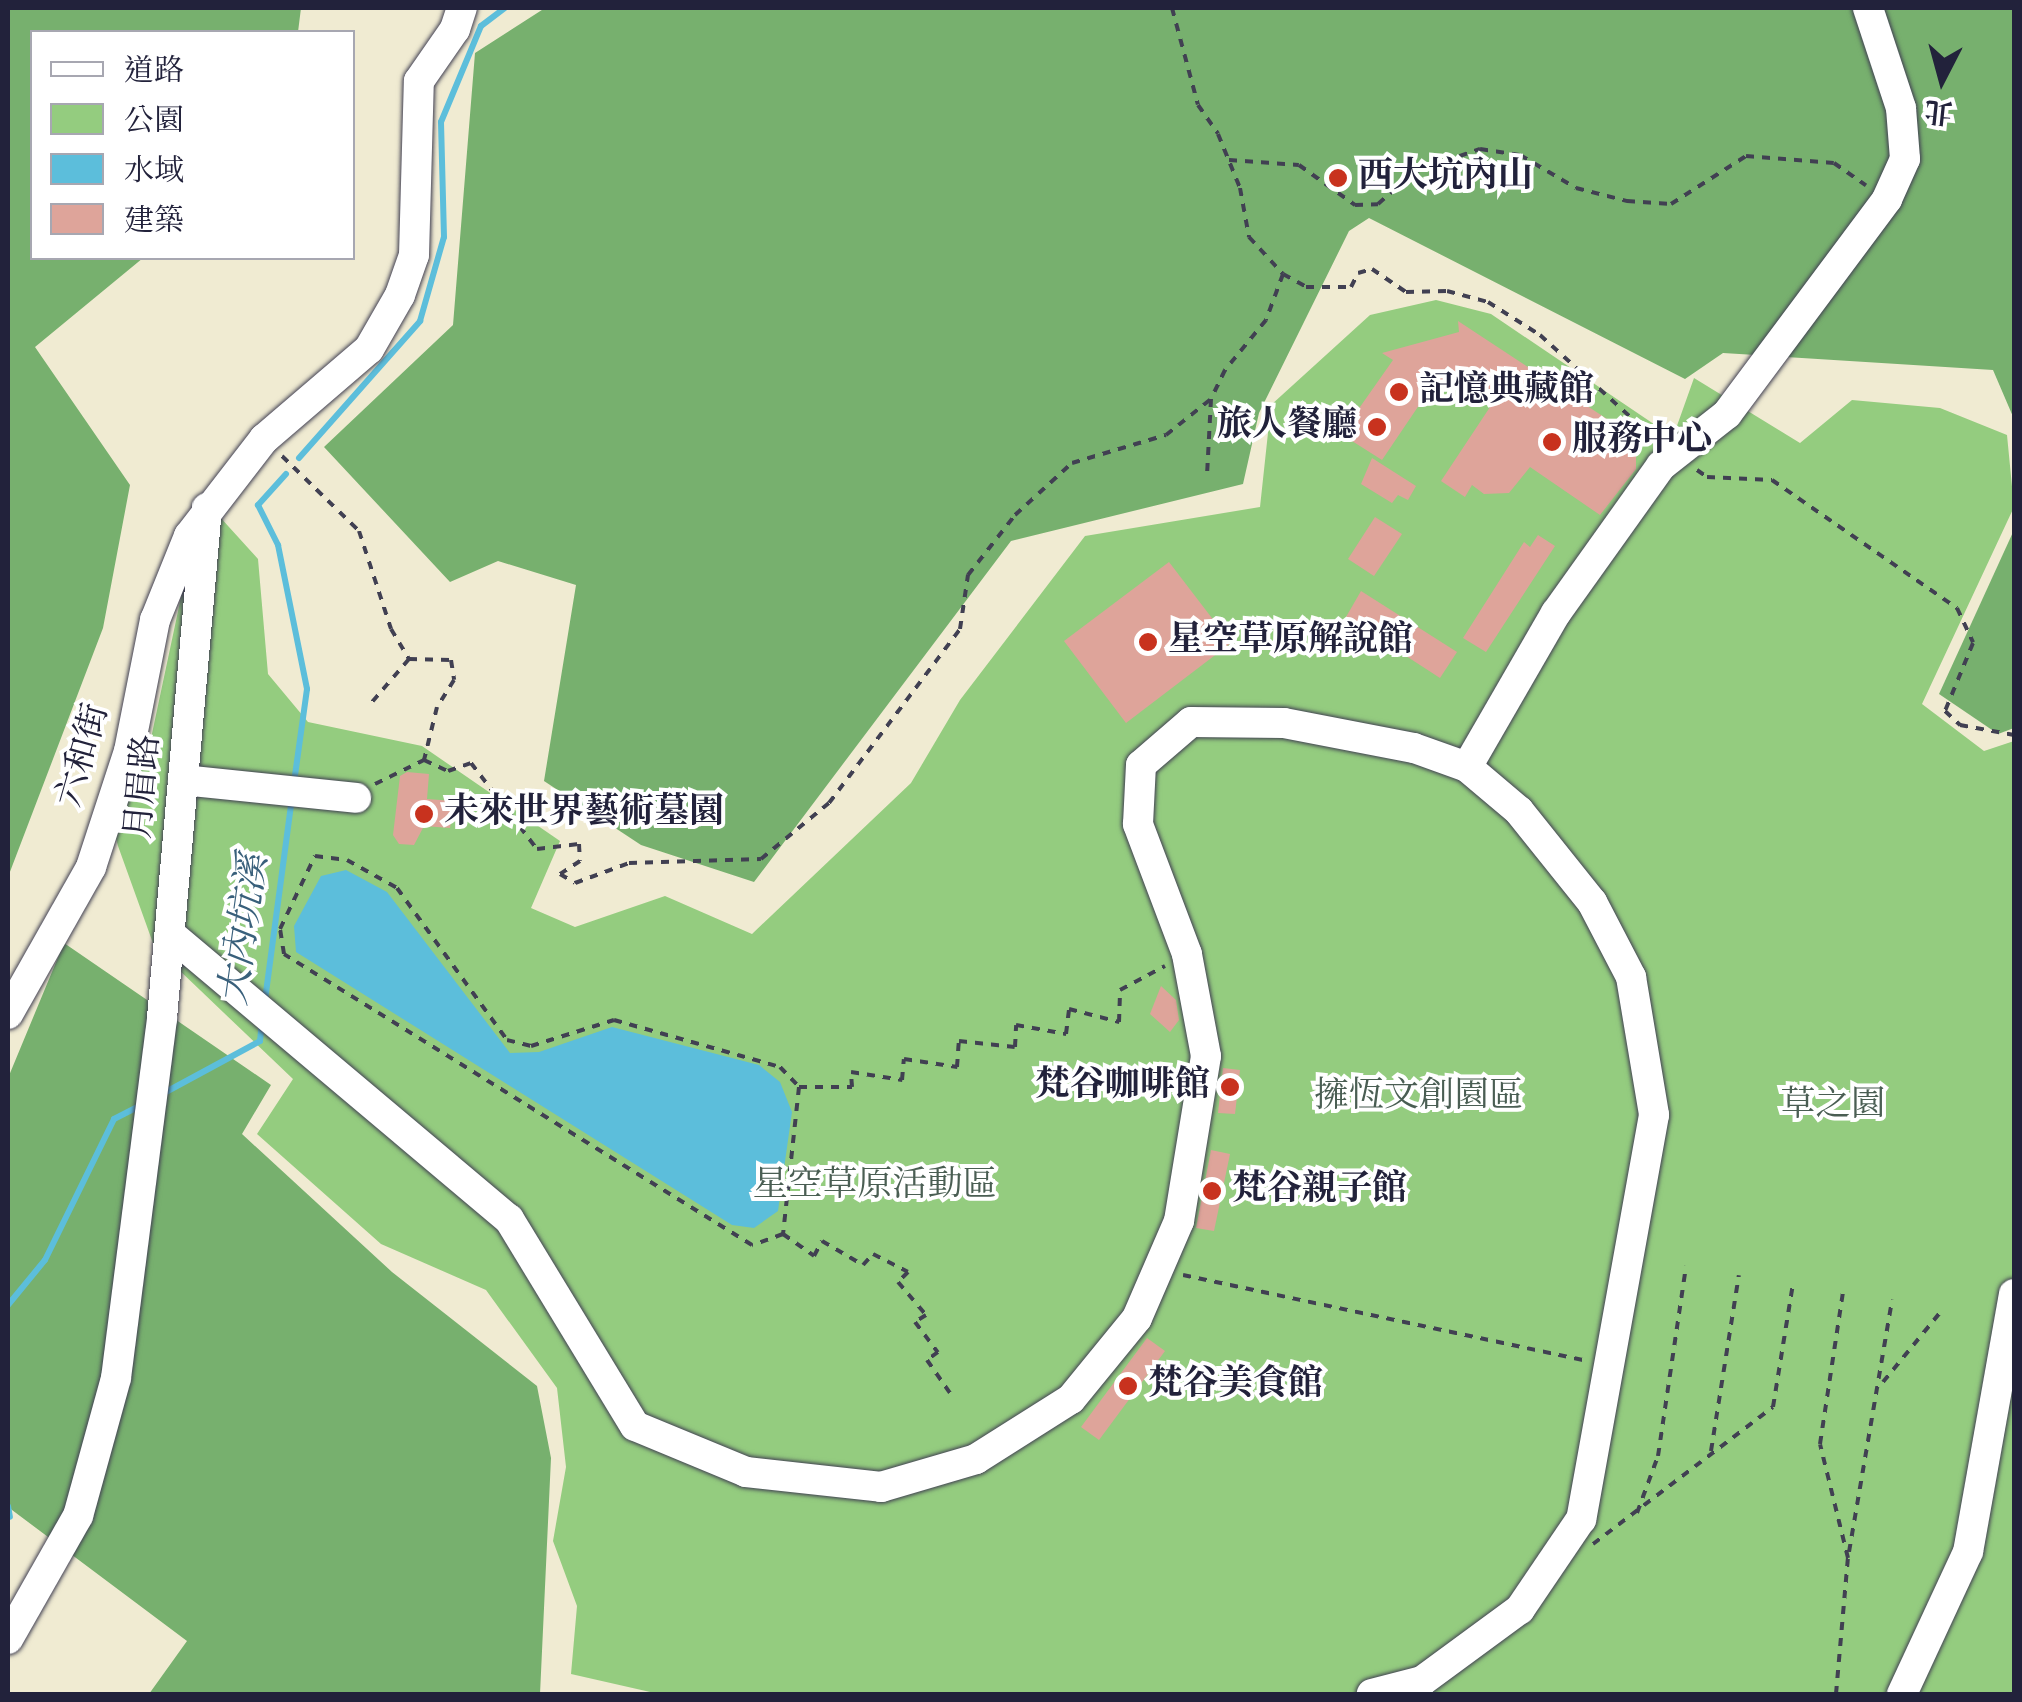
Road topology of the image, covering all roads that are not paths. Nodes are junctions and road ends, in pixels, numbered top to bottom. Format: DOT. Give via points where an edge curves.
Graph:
graph roads {
  1 [pos="462,8"];
  2 [pos="1868,8"];
  3 [pos="207,508"];
  4 [pos="1467,767"];
  5 [pos="183,780"];
  6 [pos="356,798"];
  7 [pos="170,934"];
  8 [pos="8,1014"];
  9 [pos="2014,1294"];
  10 [pos="8,1639"];
  11 [pos="1372,1694"];
  12 [pos="1902,1694"];
  1 -- 3 [label="street" via="455,30 419,81 414,255 400,295 369,349 264,439"];
  2 -- 4 [label="street" via="1901,108 1904,160 1887,200 1728,414 1661,466 1556,614"];
  3 -- 5 [label="street, 月眉路"];
  3 -- 8 [label="street, 六和街" via="156,620 129,750 91,867"];
  4 -- 7 [label="street" via="1414,748 1284,723 1191,722 1141,765 1138,824 1187,954 1206,1056 1179,1222 1137,1318 1071,1399 976,1458 882,1486 746,1472 635,1426 509,1219"];
  4 -- 11 [label="street" via="1519,811 1592,902 1631,977 1654,1115 1580,1519 1520,1609 1422,1681"];
  5 -- 6 [label="street"];
  5 -- 7 [label="street, 月眉路"];
  7 -- 10 [label="street, 月眉路" via="116,1378 78,1516"];
  9 -- 12 [label="street" via="1968,1552"];
}
